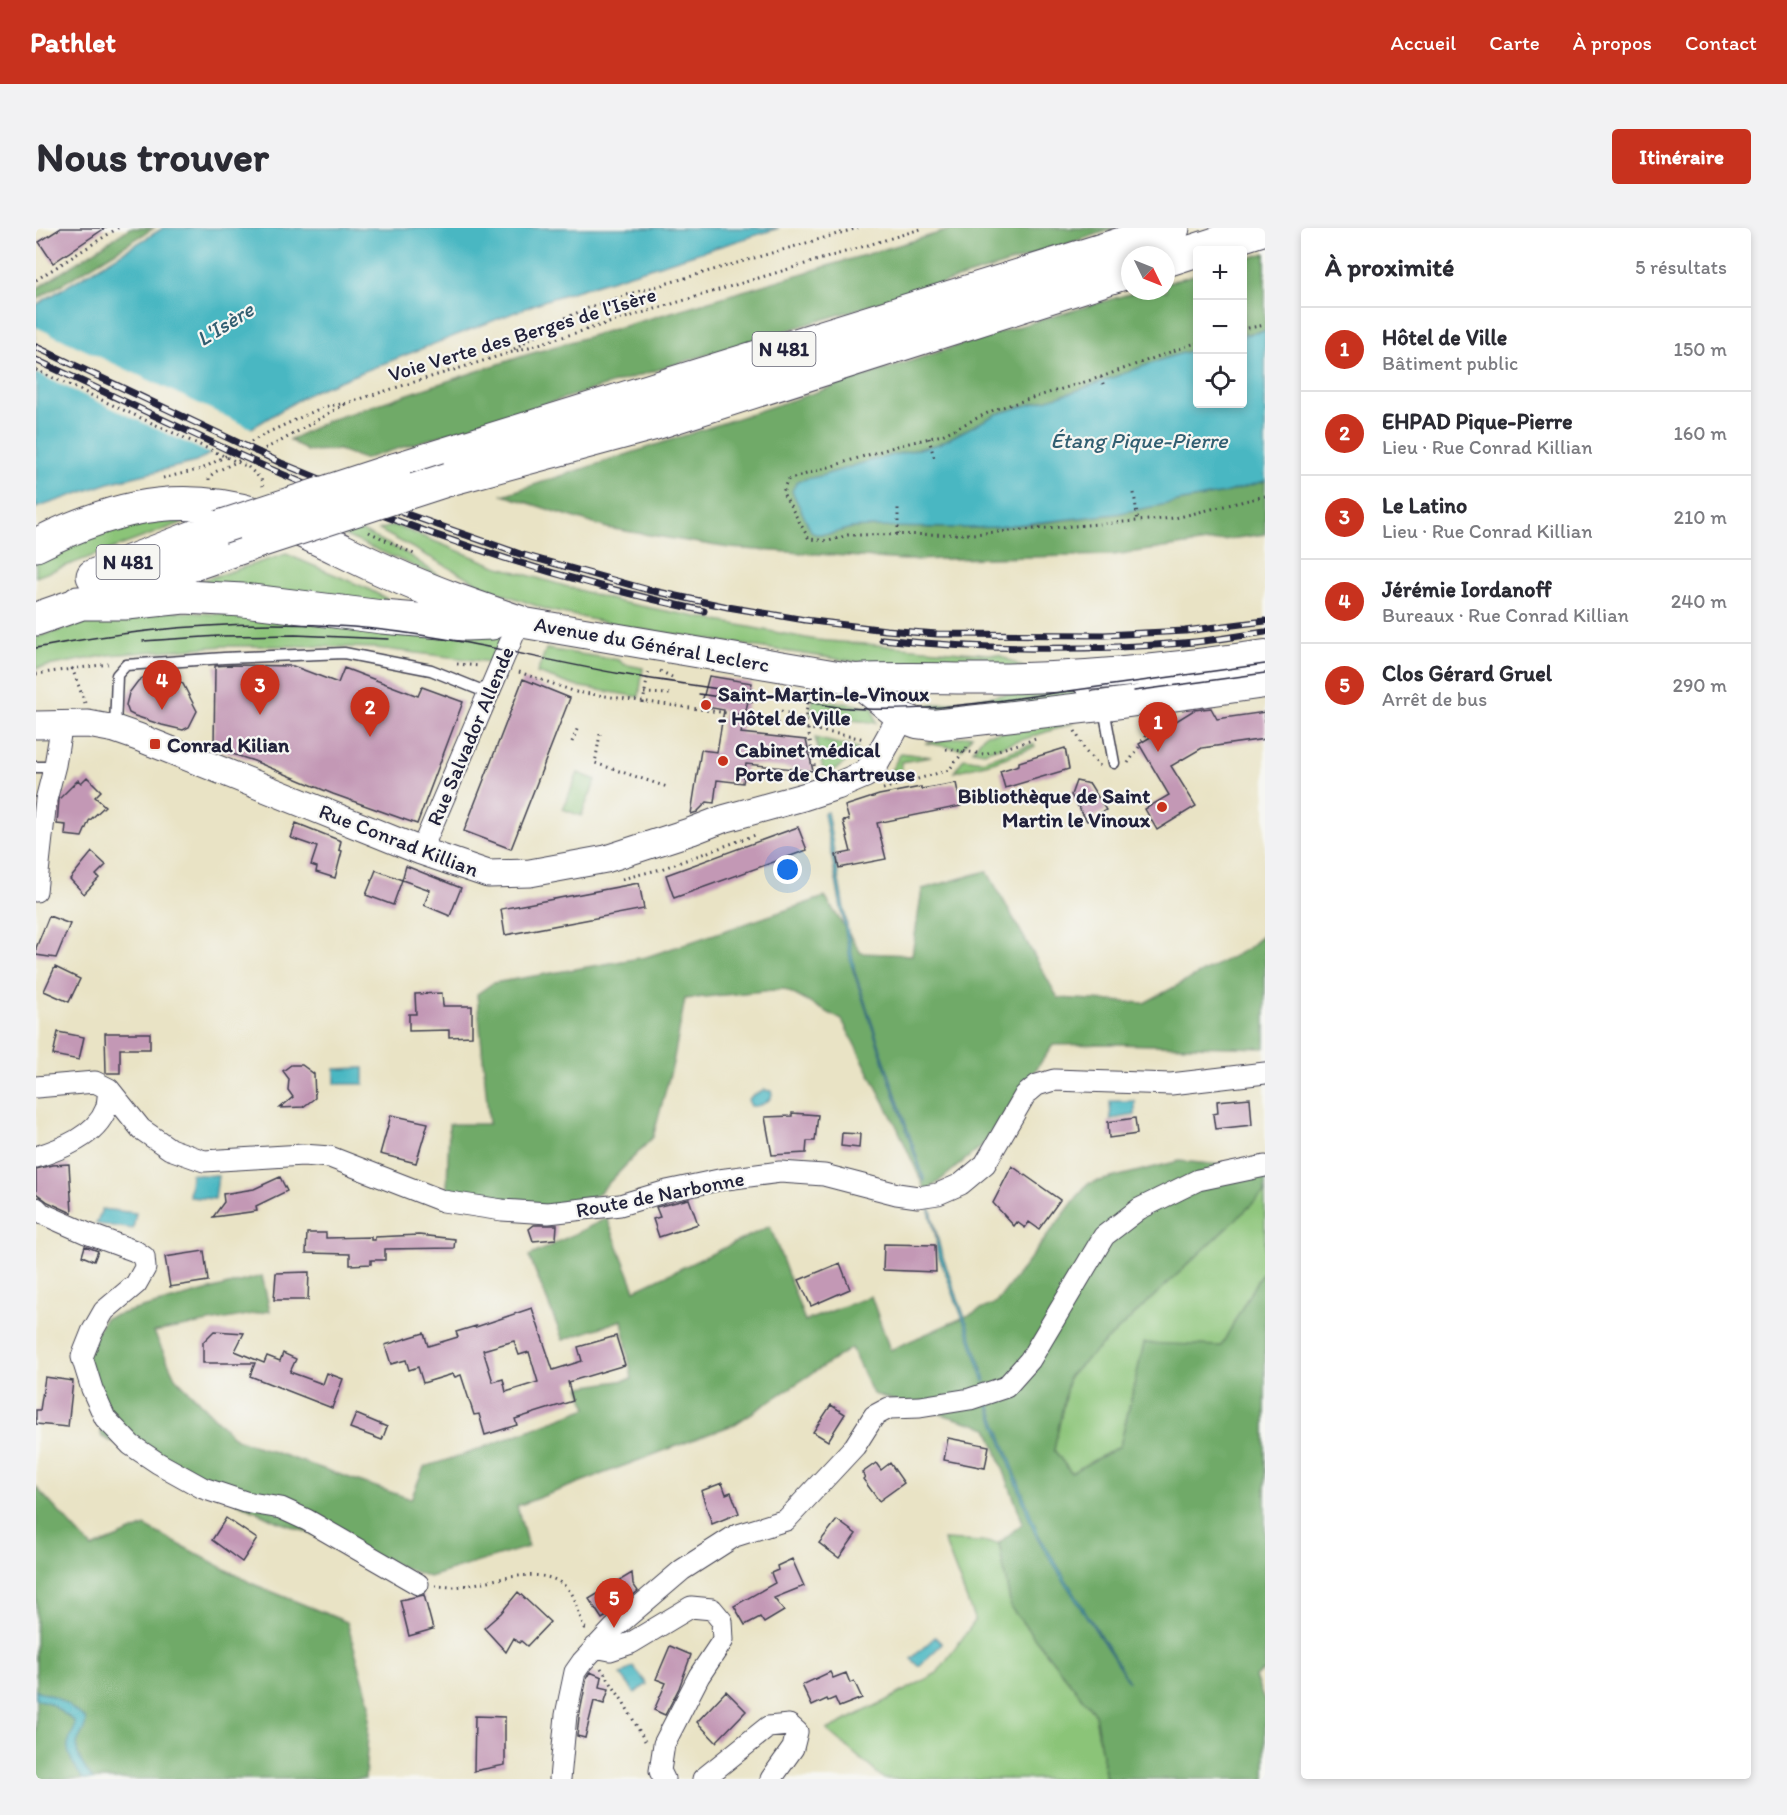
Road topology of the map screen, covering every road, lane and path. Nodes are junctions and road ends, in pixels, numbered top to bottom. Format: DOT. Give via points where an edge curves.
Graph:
graph roads {
  1 [pos="118,228"];
  2 [pos="858,228"];
  3 [pos="924,228"];
  4 [pos="1173,228"];
  5 [pos="1265,228"];
  6 [pos="1175,257"];
  7 [pos="1121,275"];
  8 [pos="36,280"];
  9 [pos="1265,326"];
  10 [pos="1247,328"];
  11 [pos="1193,343"];
  12 [pos="510,351"];
  13 [pos="36,370"];
  14 [pos="1101,377"];
  15 [pos="1104,387"];
  16 [pos="347,403"];
  17 [pos="929,438"];
  18 [pos="933,458"];
  19 [pos="158,479"];
  20 [pos="209,484"];
  21 [pos="263,487"];
  22 [pos="1134,493"];
  23 [pos="1265,496"];
  24 [pos="898,506"];
  25 [pos="1137,522"];
  26 [pos="898,534"];
  27 [pos="36,545"];
  28 [pos="36,597"];
  29 [pos="78,603"];
  30 [pos="36,619"];
  31 [pos="519,622"];
  32 [pos="1265,655"];
  33 [pos="126,665"];
  34 [pos="72,668"];
  35 [pos="36,674"];
  36 [pos="530,675"];
  37 [pos="1066,676"];
  38 [pos="672,677"];
  39 [pos="870,678"];
  40 [pos="997,679"];
  41 [pos="1265,683"];
  42 [pos="488,693"];
  43 [pos="644,693"];
  44 [pos="809,693"];
  45 [pos="670,694"];
  46 [pos="643,703"];
  47 [pos="1100,706"];
  48 [pos="86,708"];
  49 [pos="781,711"];
  50 [pos="1156,714"];
  51 [pos="805,719"];
  52 [pos="897,720"];
  53 [pos="49,724"];
  54 [pos="578,727"];
  55 [pos="1073,728"];
  56 [pos="115,729"];
  57 [pos="806,729"];
  58 [pos="600,734"];
  59 [pos="1040,738"];
  60 [pos="572,741"];
  61 [pos="1142,741"];
  62 [pos="970,744"];
  63 [pos="1139,747"];
  64 [pos="943,748"];
  65 [pos="964,751"];
  66 [pos="46,766"];
  67 [pos="1114,767"];
  68 [pos="816,771"];
  69 [pos="949,771"];
  70 [pos="667,787"];
  71 [pos="421,851"];
  72 [pos="36,891"];
  73 [pos="1265,1074"];
  74 [pos="36,1087"];
  75 [pos="109,1089"];
  76 [pos="36,1157"];
  77 [pos="1265,1167"];
  78 [pos="36,1208"];
  79 [pos="418,1584"];
  80 [pos="594,1638"];
  81 [pos="646,1743"];
  82 [pos="560,1779"];
  83 [pos="664,1779"];
  84 [pos="703,1779"];
  85 [pos="771,1779"];
  1 -- 8 [label="path"];
  2 -- 12 [label="path" via="593,306 556,322"];
  3 -- 12 [label="path, Voie Verte des Berges de l'Isère"];
  4 -- 28 [label="highway, N 481, bridge" via="394,470 220,527"];
  5 -- 6 [label="highway"];
  7 -- 29 [label="highway, N 481, bridge" via="652,424 449,479"];
  9 -- 10 [label="path"];
  11 -- 14 [label="path"];
  12 -- 16 [label="path, Voie Verte des Berges de l'Isère"];
  13 -- 21 [label="path, bridge" via="248,467 261,478"];
  14 -- 15 [label="path"];
  14 -- 17 [label="path" via="996,409"];
  16 -- 19 [label="path, Voie Verte des Berges de l'Isère" via="323,407 202,469"];
  16 -- 20 [label="path" via="281,441 215,472 209,477"];
  17 -- 18 [label="path"];
  17 -- 26 [label="path" via="787,480 783,493 809,539 829,541 848,535"];
  22 -- 25 [label="path"];
  23 -- 25 [label="path" via="1175,518"];
  24 -- 26 [label="path"];
  25 -- 26 [label="path" via="972,534"];
  27 -- 31 [label="highway" via="122,511 170,503 211,504 283,523 452,600"];
  29 -- 30 [label="highway, N 481"];
  29 -- 31 [label="highway" via="184,597 465,624"];
  31 -- 39 [label="main road, Avenue du Général Leclerc"];
  31 -- 42 [label="street, Rue Salvador Allende"];
  32 -- 37 [label="main road, Avenue du Général Leclerc"];
  33 -- 34 [label="path" via="103,663"];
  33 -- 42 [label="lane" via="344,652 431,670"];
  33 -- 56 [label="lane" via="117,675"];
  34 -- 35 [label="path"];
  34 -- 48 [label="path"];
  36 -- 46 [label="path" via="576,692"];
  37 -- 40 [label="main road, Avenue du Général Leclerc"];
  37 -- 47 [label="lane"];
  38 -- 43 [label="path" via="649,668"];
  39 -- 40 [label="main road, Avenue du Général Leclerc"];
  39 -- 52 [label="main road" via="895,689"];
  40 -- 52 [label="main road, Avenue du Général Leclerc" via="975,688 919,690 905,697"];
  41 -- 47 [label="main road"];
  42 -- 71 [label="street, Rue Salvador Allende"];
  43 -- 45 [label="path"];
  43 -- 46 [label="path"];
  44 -- 51 [label="path"];
  46 -- 57 [label="path" via="748,716"];
  47 -- 52 [label="main road" via="933,725"];
  47 -- 67 [label="lane" via="1105,714"];
  49 -- 51 [label="path"];
  50 -- 61 [label="path"];
  51 -- 57 [label="path"];
  52 -- 57 [label="path" via="861,738"];
  52 -- 71 [label="street, Rue Conrad Killian" via="876,762 865,774 606,859 530,873 488,874"];
  53 -- 56 [label="street, Rue Conrad Killian"];
  53 -- 66 [label="street"];
  54 -- 60 [label="path"];
  55 -- 67 [label="path" via="1086,752 1101,767"];
  56 -- 71 [label="street, Rue Conrad Killian"];
  57 -- 68 [label="path"];
  58 -- 70 [label="path" via="595,762"];
  59 -- 65 [label="path" via="984,754"];
  62 -- 65 [label="path"];
  63 -- 67 [label="path" via="1129,762"];
  64 -- 65 [label="path"];
  65 -- 69 [label="path"];
  66 -- 72 [label="street"];
  73 -- 75 [label="street, Route de Narbonne" via="1171,1084 1054,1080 1037,1085 1025,1095 985,1164 962,1184 938,1194 918,1197 824,1175 780,1173 709,1182 620,1205 548,1213 443,1201 330,1157 204,1161 170,1149 141,1129"];
  74 -- 75 [label="street" via="94,1082"];
  75 -- 76 [label="street" via="106,1109 94,1127 59,1149"];
  77 -- 80 [label="street" via="1198,1180 1138,1209 1104,1236 1030,1359 1006,1387 970,1399 889,1408 874,1416 855,1446 786,1520 735,1536 682,1570 614,1628"];
  78 -- 79 [label="street" via="144,1257 146,1269 136,1284 104,1311 82,1358 105,1418 131,1445 204,1488 245,1502 281,1508 307,1520"];
  79 -- 80 [label="path" via="452,1587 522,1575 544,1576 560,1581 570,1591 585,1628"];
  80 -- 81 [label="path" via="601,1670"];
  80 -- 82 [label="street" via="575,1672"];
  80 -- 83 [label="street" via="610,1650 691,1607 712,1609 722,1621 723,1640 699,1676 664,1744 660,1771"];
  84 -- 85 [label="street" via="768,1727 789,1725 797,1732 793,1748"];
}
